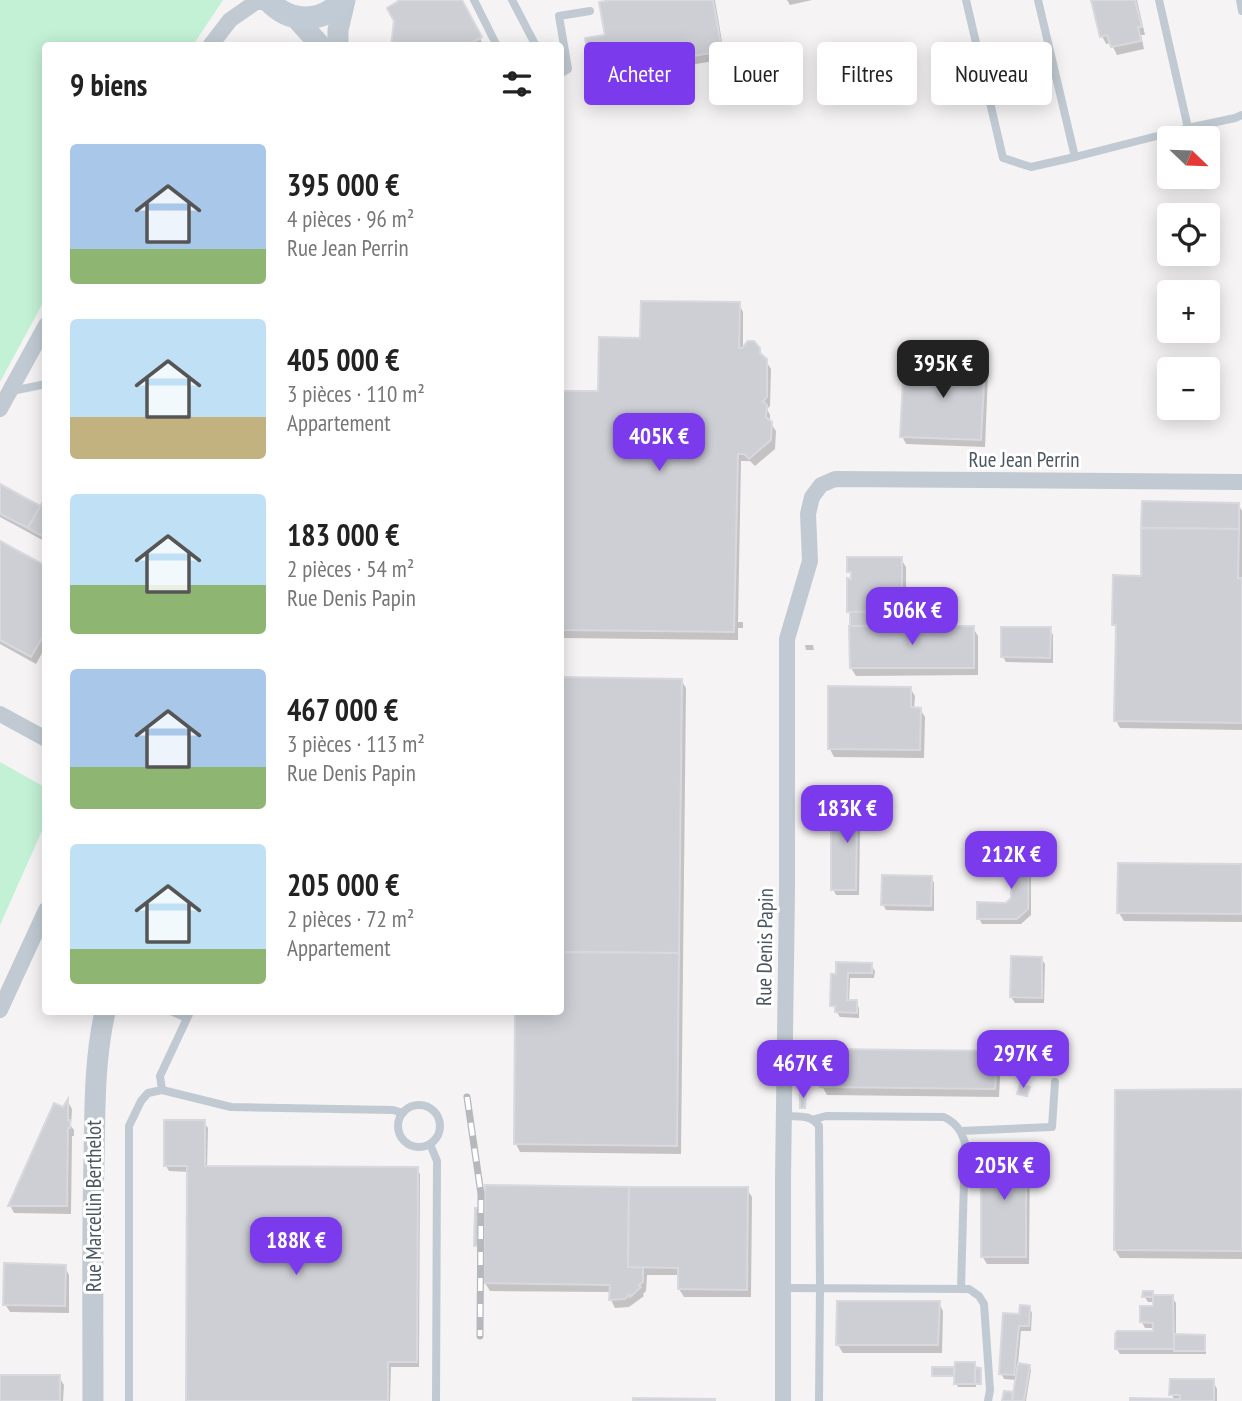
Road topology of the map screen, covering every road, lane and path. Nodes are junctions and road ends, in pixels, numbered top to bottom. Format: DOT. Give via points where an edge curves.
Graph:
graph roads {
  1 [pos="344,0"];
  2 [pos="474,0"];
  3 [pos="512,0"];
  4 [pos="966,0"];
  5 [pos="1038,0"];
  6 [pos="1159,0"];
  7 [pos="1240,0"];
  8 [pos="269,1"];
  9 [pos="590,11"];
  10 [pos="1242,11"];
  11 [pos="295,17"];
  12 [pos="213,42"];
  13 [pos="317,42"];
  14 [pos="338,42"];
  15 [pos="495,42"];
  16 [pos="534,42"];
  17 [pos="563,42"];
  18 [pos="564,45"];
  19 [pos="564,72"];
  20 [pos="1242,114"];
  21 [pos="1188,126"];
  22 [pos="1197,126"];
  23 [pos="1157,136"];
  24 [pos="1075,158"];
  25 [pos="42,333"];
  26 [pos="42,385"];
  27 [pos="9,392"];
  28 [pos="0,409"];
  29 [pos="1242,482"];
  30 [pos="812,496"];
  31 [pos="0,714"];
  32 [pos="42,737"];
  33 [pos="42,919"];
  34 [pos="0,1010"];
  35 [pos="104,1015"];
  36 [pos="189,1015"];
  37 [pos="1055,1082"];
  38 [pos="162,1090"];
  39 [pos="403,1112"];
  40 [pos="784,1116"];
  41 [pos="814,1119"];
  42 [pos="961,1131"];
  43 [pos="430,1144"];
  44 [pos="783,1288"];
  45 [pos="820,1289"];
  46 [pos="961,1289"];
  47 [pos="93,1401"];
  48 [pos="129,1401"];
  49 [pos="436,1401"];
  50 [pos="783,1401"];
  51 [pos="819,1401"];
  52 [pos="988,1401"];
  1 -- 11 [label="main road" via="323,15"];
  1 -- 14 [label="street"];
  2 -- 15 [label="lane"];
  3 -- 16 [label="lane"];
  4 -- 24 [label="lane" via="1003,158 1031,167"];
  5 -- 24 [label="lane"];
  6 -- 21 [label="lane"];
  7 -- 10 [label="lane"];
  8 -- 11 [label="main road"];
  8 -- 12 [label="street" via="256,2 230,20"];
  9 -- 17 [label="lane" via="559,16"];
  11 -- 13 [label="street"];
  18 -- 19 [label="lane" via="568,69"];
  20 -- 22 [label="lane"];
  23 -- 24 [label="lane"];
  25 -- 27 [label="street"];
  26 -- 27 [label="lane"];
  27 -- 28 [label="street"];
  29 -- 30 [label="street, Rue Jean Perrin" via="835,479"];
  30 -- 40 [label="street, Rue Denis Papin" via="810,561 787,639"];
  31 -- 32 [label="street"];
  33 -- 34 [label="street"];
  35 -- 47 [label="street, Rue Marcellin Berthelot" via="95,1080"];
  36 -- 38 [label="lane" via="160,1076"];
  37 -- 42 [label="lane" via="1052,1128"];
  38 -- 39 [label="lane" via="230,1107"];
  38 -- 48 [label="lane" via="148,1093 129,1126"];
  39 -- 43 [label="lane" via="398,1124 405,1141 417,1147"];
  39 -- 43 [label="lane" via="419,1105 437,1114 439,1134"];
  40 -- 41 [label="lane"];
  40 -- 44 [label="street, Rue Denis Papin"];
  41 -- 42 [label="lane" via="944,1117"];
  41 -- 45 [label="lane" via="819,1126"];
  42 -- 46 [label="lane" via="965,1143"];
  43 -- 49 [label="lane" via="437,1161"];
  44 -- 45 [label="lane"];
  44 -- 50 [label="street, Rue Denis Papin"];
  45 -- 46 [label="lane"];
  45 -- 51 [label="lane"];
  46 -- 52 [label="lane" via="969,1289 984,1304"];
}
